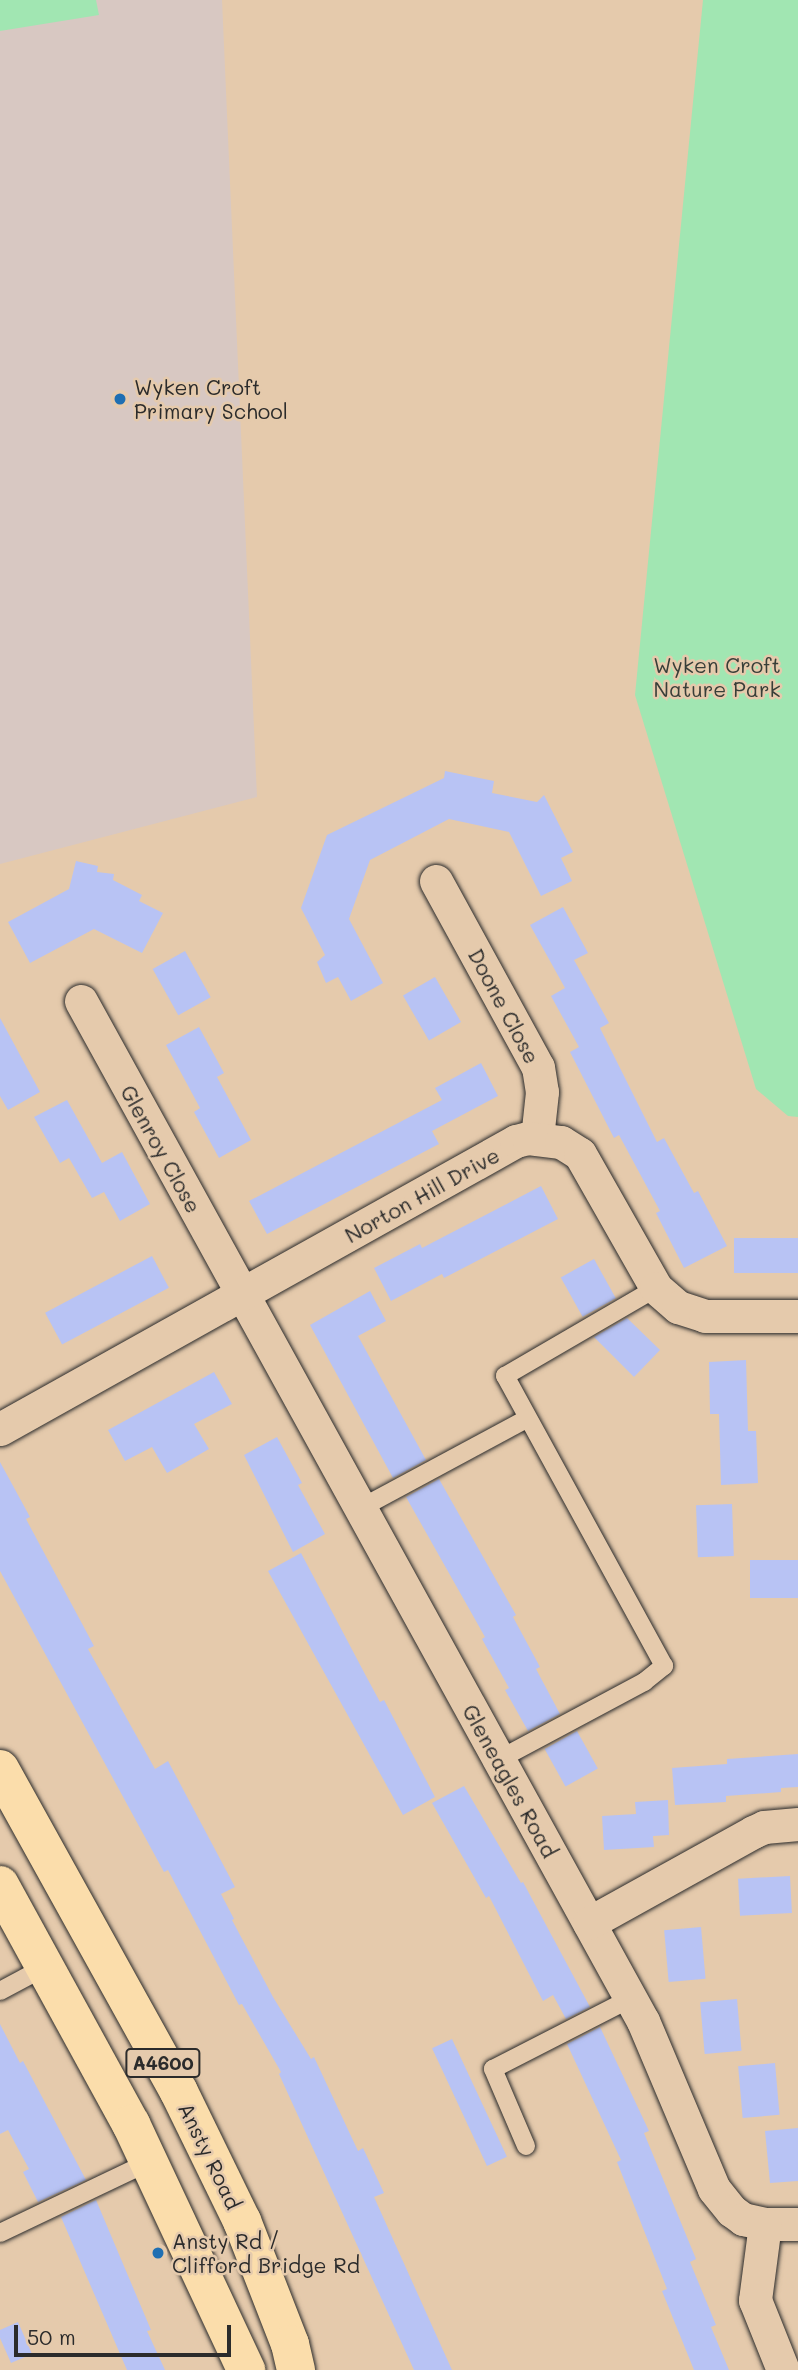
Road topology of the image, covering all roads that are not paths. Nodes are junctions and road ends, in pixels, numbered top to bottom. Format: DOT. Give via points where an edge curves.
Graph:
graph roads {
  1 [pos="436,881"];
  2 [pos="81,1001"];
  3 [pos="537,1138"];
  4 [pos="656,1288"];
  5 [pos="242,1296"];
  6 [pos="798,1316"];
  7 [pos="526,1419"];
  8 [pos="0,1429"];
  9 [pos="361,1508"];
  10 [pos="498,1760"];
  11 [pos="0,1769"];
  12 [pos="798,1824"];
  13 [pos="0,1885"];
  14 [pos="589,1923"];
  15 [pos="45,1967"];
  16 [pos="0,1991"];
  17 [pos="631,1999"];
  18 [pos="526,2146"];
  19 [pos="149,2162"];
  20 [pos="765,2224"];
  21 [pos="798,2224"];
  22 [pos="0,2233"];
  23 [pos="246,2370"];
  24 [pos="296,2370"];
  25 [pos="783,2370"];
  1 -- 3 [label="street, Doone Close" via="538,1067 542,1092"];
  2 -- 5 [label="street, Glenroy Close"];
  3 -- 4 [label="street" via="561,1142 580,1154"];
  3 -- 5 [label="street, Norton Hill Drive" via="516,1141"];
  4 -- 6 [label="street" via="678,1307 705,1316"];
  4 -- 7 [label="lane" via="505,1376"];
  5 -- 8 [label="street, Norton Hill Drive"];
  5 -- 9 [label="street, Gleneagles Road"];
  7 -- 9 [label="lane"];
  7 -- 10 [label="lane" via="664,1666 643,1682"];
  9 -- 10 [label="street, Gleneagles Road"];
  10 -- 14 [label="street, Gleneagles Road"];
  11 -- 24 [label="highway, Ansty Road / A4600" via="202,2139 242,2221"];
  12 -- 14 [label="street" via="753,1832"];
  13 -- 15 [label="highway, A4600"];
  14 -- 17 [label="street, Gleneagles Road"];
  15 -- 16 [label="lane"];
  15 -- 19 [label="highway, A4600"];
  17 -- 18 [label="lane" via="492,2069"];
  17 -- 20 [label="street, Gleneagles Road" via="714,2189 743,2219"];
  19 -- 22 [label="lane"];
  19 -- 23 [label="highway, A4600"];
  20 -- 21 [label="street, Gleneagles Road"];
  20 -- 25 [label="street" via="755,2300"];
}
